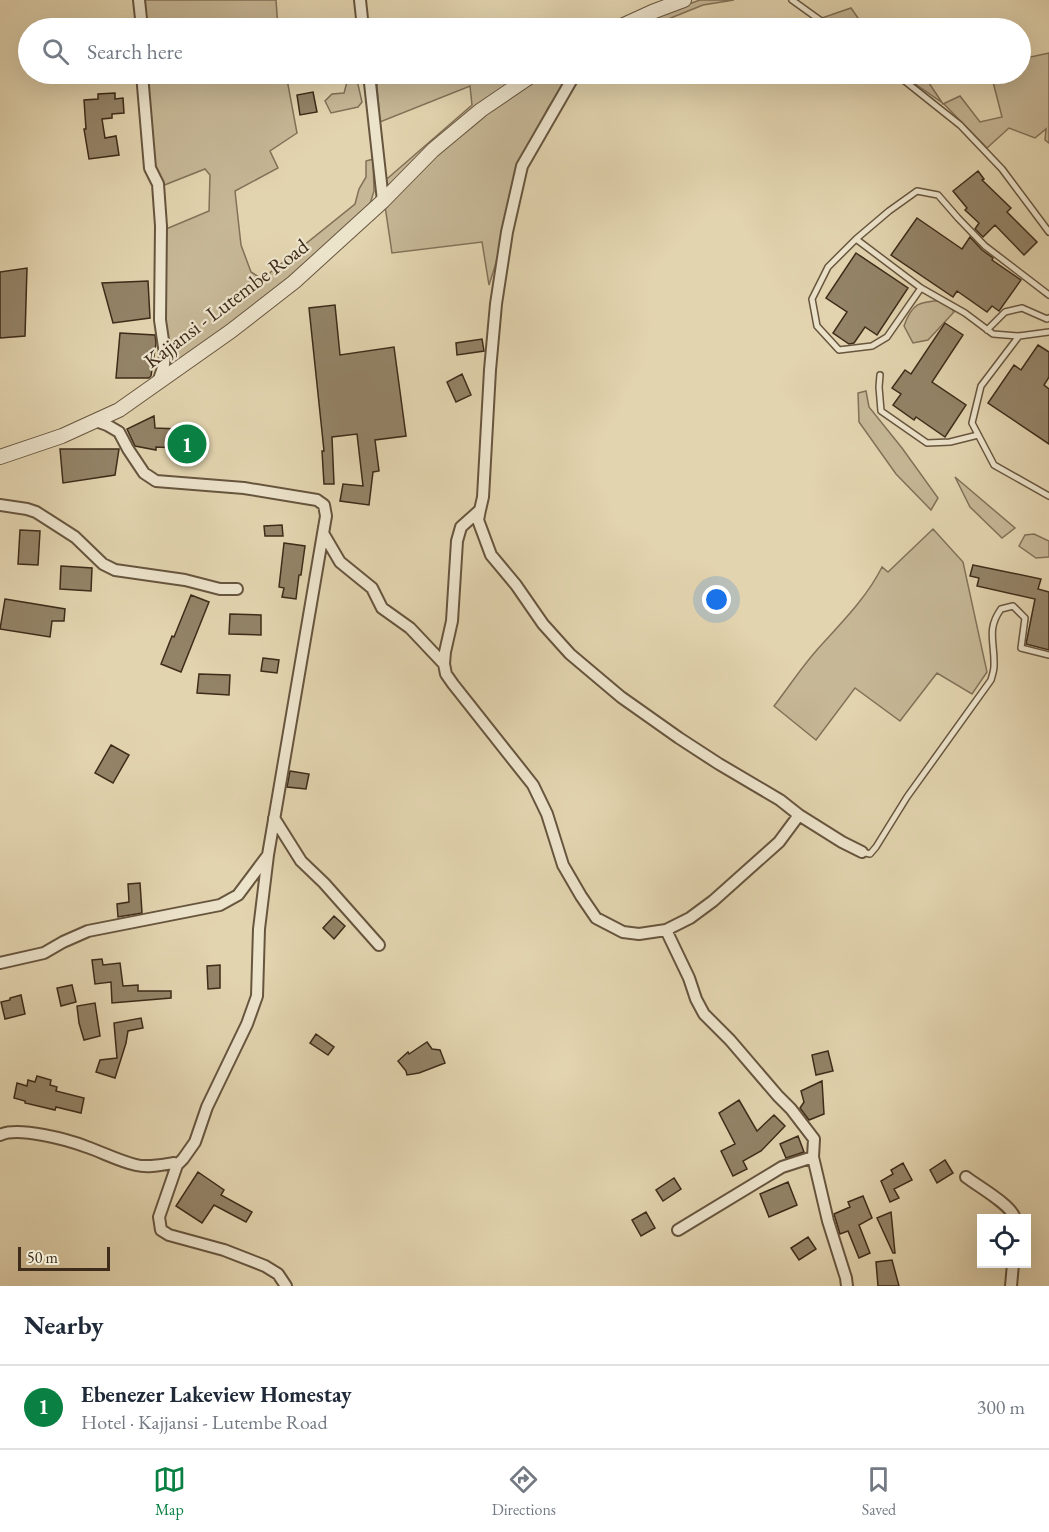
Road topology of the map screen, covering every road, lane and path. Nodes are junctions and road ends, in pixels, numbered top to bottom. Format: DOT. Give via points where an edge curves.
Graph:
graph roads {
  1 [pos="139,0"];
  2 [pos="360,0"];
  3 [pos="684,0"];
  4 [pos="792,0"];
  5 [pos="141,18"];
  6 [pos="362,18"];
  7 [pos="638,18"];
  8 [pos="817,18"];
  9 [pos="143,84"];
  10 [pos="370,84"];
  11 [pos="519,84"];
  12 [pos="569,84"];
  13 [pos="909,84"];
  14 [pos="383,201"];
  15 [pos="1049,232"];
  16 [pos="856,239"];
  17 [pos="921,288"];
  18 [pos="1049,295"];
  19 [pos="1049,318"];
  20 [pos="987,330"];
  21 [pos="1049,332"];
  22 [pos="1019,336"];
  23 [pos="880,375"];
  24 [pos="158,382"];
  25 [pos="96,421"];
  26 [pos="978,435"];
  27 [pos="0,457"];
  28 [pos="1049,496"];
  29 [pos="0,505"];
  30 [pos="480,510"];
  31 [pos="323,533"];
  32 [pos="237,589"];
  33 [pos="1049,655"];
  34 [pos="444,664"];
  35 [pos="799,815"];
  36 [pos="274,818"];
  37 [pos="862,852"];
  38 [pos="268,855"];
  39 [pos="666,930"];
  40 [pos="379,945"];
  41 [pos="0,963"];
  42 [pos="0,1135"];
  43 [pos="813,1157"];
  44 [pos="177,1165"];
  45 [pos="966,1177"];
  46 [pos="1013,1214"];
  47 [pos="678,1230"];
  48 [pos="1013,1268"];
  49 [pos="286,1286"];
  50 [pos="846,1286"];
  51 [pos="1011,1286"];
  1 -- 5 [label="street"];
  2 -- 6 [label="street"];
  3 -- 7 [label="street"];
  4 -- 8 [label="lane"];
  9 -- 24 [label="street" via="150,168 157,180 160,202 160,321 165,354"];
  10 -- 14 [label="street"];
  11 -- 14 [label="street, Kajjansi - Lutembe Road" via="433,150"];
  12 -- 30 [label="street" via="522,166 507,232 496,304"];
  13 -- 15 [label="lane" via="960,124 1002,169"];
  14 -- 24 [label="street, Kajjansi - Lutembe Road" via="294,282"];
  16 -- 17 [label="lane"];
  16 -- 17 [label="lane" via="828,267 812,299 817,326 839,350 872,346 887,337"];
  16 -- 18 [label="lane" via="917,192 938,195 986,246"];
  17 -- 20 [label="lane"];
  19 -- 20 [label="lane" via="1022,308 1005,312"];
  20 -- 22 [label="lane"];
  21 -- 22 [label="lane"];
  22 -- 26 [label="lane" via="981,386 972,423"];
  23 -- 26 [label="lane" via="882,411 927,443"];
  24 -- 25 [label="street, Kajjansi - Lutembe Road"];
  25 -- 27 [label="street, Kajjansi - Lutembe Road"];
  25 -- 31 [label="street" via="119,432 144,473 156,481 244,488 317,500 324,505 326,516"];
  26 -- 28 [label="lane" via="994,465"];
  29 -- 32 [label="street" via="36,512 75,537 114,570"];
  30 -- 34 [label="street" via="461,527 456,541 452,621"];
  30 -- 35 [label="street" via="478,520 491,555 570,654 679,738"];
  31 -- 34 [label="street" via="340,562 372,588 382,608 410,628"];
  31 -- 36 [label="street"];
  33 -- 37 [label="lane" via="1021,648 1025,618 1013,606 1001,609 994,619 991,680 876,847 870,854"];
  34 -- 39 [label="street" via="453,684 532,785 547,814 563,865 596,918 623,932"];
  35 -- 37 [label="street"];
  35 -- 39 [label="street" via="779,842 713,901"];
  36 -- 38 [label="street"];
  36 -- 40 [label="street" via="302,861"];
  38 -- 41 [label="street" via="238,895 220,905 88,931 44,953"];
  38 -- 44 [label="street" via="259,928 257,996 195,1142"];
  39 -- 43 [label="street" via="704,1014 801,1120 814,1139"];
  42 -- 44 [label="street" via="38,1134 138,1166"];
  43 -- 47 [label="street" via="782,1167"];
  43 -- 50 [label="street"];
  44 -- 49 [label="street" via="159,1217 161,1230 265,1266 278,1274"];
  45 -- 46 [label="street"];
  48 -- 51 [label="street"];
}
